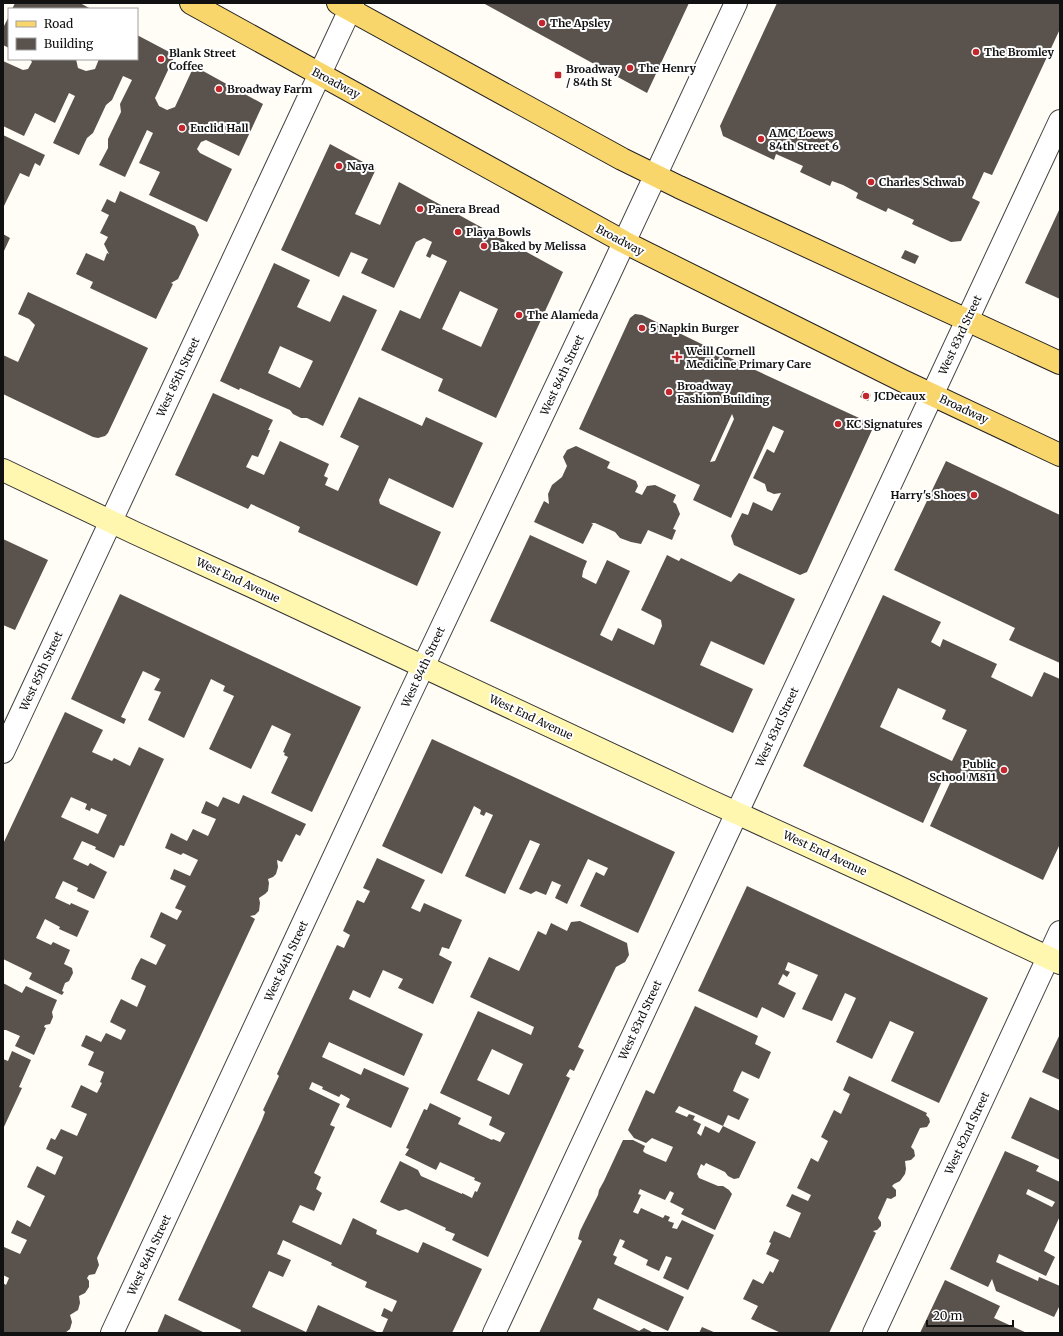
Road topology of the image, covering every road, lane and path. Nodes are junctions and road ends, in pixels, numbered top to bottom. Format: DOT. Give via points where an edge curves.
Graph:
graph roads {
  1 [pos="191,3"];
  2 [pos="736,3"];
  3 [pos="347,5"];
  4 [pos="319,74"];
  5 [pos="1060,121"];
  6 [pos="656,175"];
  7 [pos="624,242"];
  8 [pos="967,320"];
  9 [pos="1060,363"];
  10 [pos="932,395"];
  11 [pos="1060,455"];
  12 [pos="3,470"];
  13 [pos="111,521"];
  14 [pos="423,666"];
  15 [pos="3,752"];
  16 [pos="736,813"];
  17 [pos="1060,932"];
  18 [pos="1054,960"];
  19 [pos="112,1333"];
  20 [pos="494,1333"];
  21 [pos="874,1333"];
  1 -- 4 [label="main road, Broadway"];
  2 -- 6 [label="street, West 84th Street"];
  3 -- 4 [label="street, West 85th Street"];
  3 -- 6 [label="main road" via="615,155"];
  4 -- 7 [label="main road, Broadway"];
  4 -- 13 [label="street, West 85th Street"];
  5 -- 8 [label="street, West 83rd Street"];
  6 -- 7 [label="street, West 84th Street"];
  6 -- 8 [label="main road"];
  7 -- 10 [label="main road, Broadway"];
  7 -- 14 [label="street, West 84th Street"];
  8 -- 9 [label="main road"];
  8 -- 10 [label="street, West 83rd Street"];
  10 -- 11 [label="main road, Broadway"];
  10 -- 16 [label="street, West 83rd Street"];
  12 -- 13 [label="street, West End Avenue"];
  13 -- 14 [label="street, West End Avenue"];
  13 -- 15 [label="street, West 85th Street"];
  14 -- 16 [label="street, West End Avenue"];
  14 -- 19 [label="street, West 84th Street"];
  16 -- 18 [label="street, West End Avenue"];
  16 -- 20 [label="street, West 83rd Street"];
  17 -- 18 [label="street, West 82nd Street"];
  18 -- 21 [label="street, West 82nd Street"];
}
